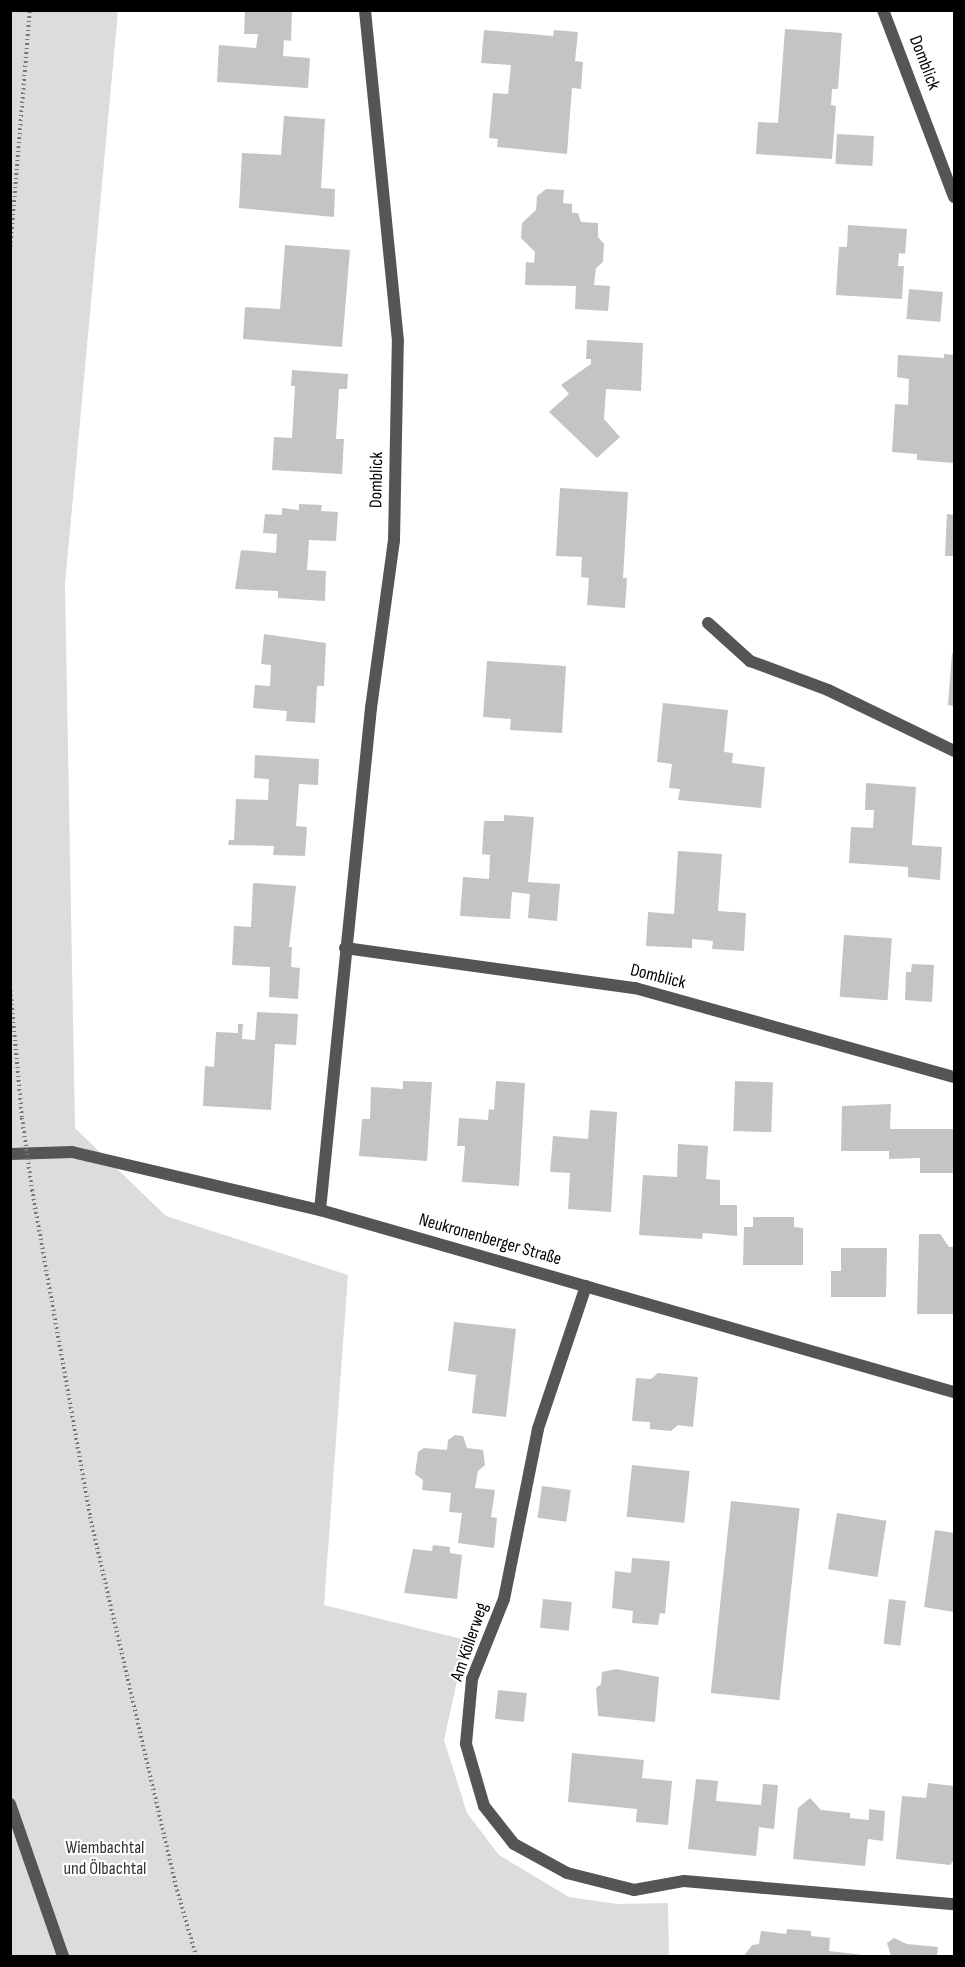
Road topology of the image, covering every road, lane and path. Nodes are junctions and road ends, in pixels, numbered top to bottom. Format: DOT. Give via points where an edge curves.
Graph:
graph roads {
  1 [pos="30,10"];
  2 [pos="365,10"];
  3 [pos="883,10"];
  4 [pos="954,197"];
  5 [pos="10,250"];
  6 [pos="708,624"];
  7 [pos="954,751"];
  8 [pos="345,948"];
  9 [pos="10,986"];
  10 [pos="954,1077"];
  11 [pos="10,1154"];
  12 [pos="320,1210"];
  13 [pos="586,1286"];
  14 [pos="954,1392"];
  15 [pos="10,1804"];
  16 [pos="954,1904"];
  17 [pos="63,1956"];
  18 [pos="196,1956"];
  1 -- 5 [label="path"];
  2 -- 8 [label="street, Domblick" via="398,341 394,541"];
  3 -- 4 [label="street, Domblick"];
  6 -- 7 [label="street" via="750,661 828,690"];
  8 -- 10 [label="street, Domblick" via="635,988"];
  8 -- 12 [label="street, Domblick"];
  9 -- 18 [label="path, bridge" via="32,1190 90,1517"];
  11 -- 12 [label="street, Neukronenberger Straße" via="72,1152"];
  12 -- 13 [label="street, Neukronenberger Straße"];
  13 -- 14 [label="street, Neukronenberger Straße"];
  13 -- 16 [label="street, Am Köllerweg" via="538,1429 504,1599 472,1679 466,1744 484,1806 514,1844 567,1873 634,1890 684,1881"];
  15 -- 17 [label="street"];
}
